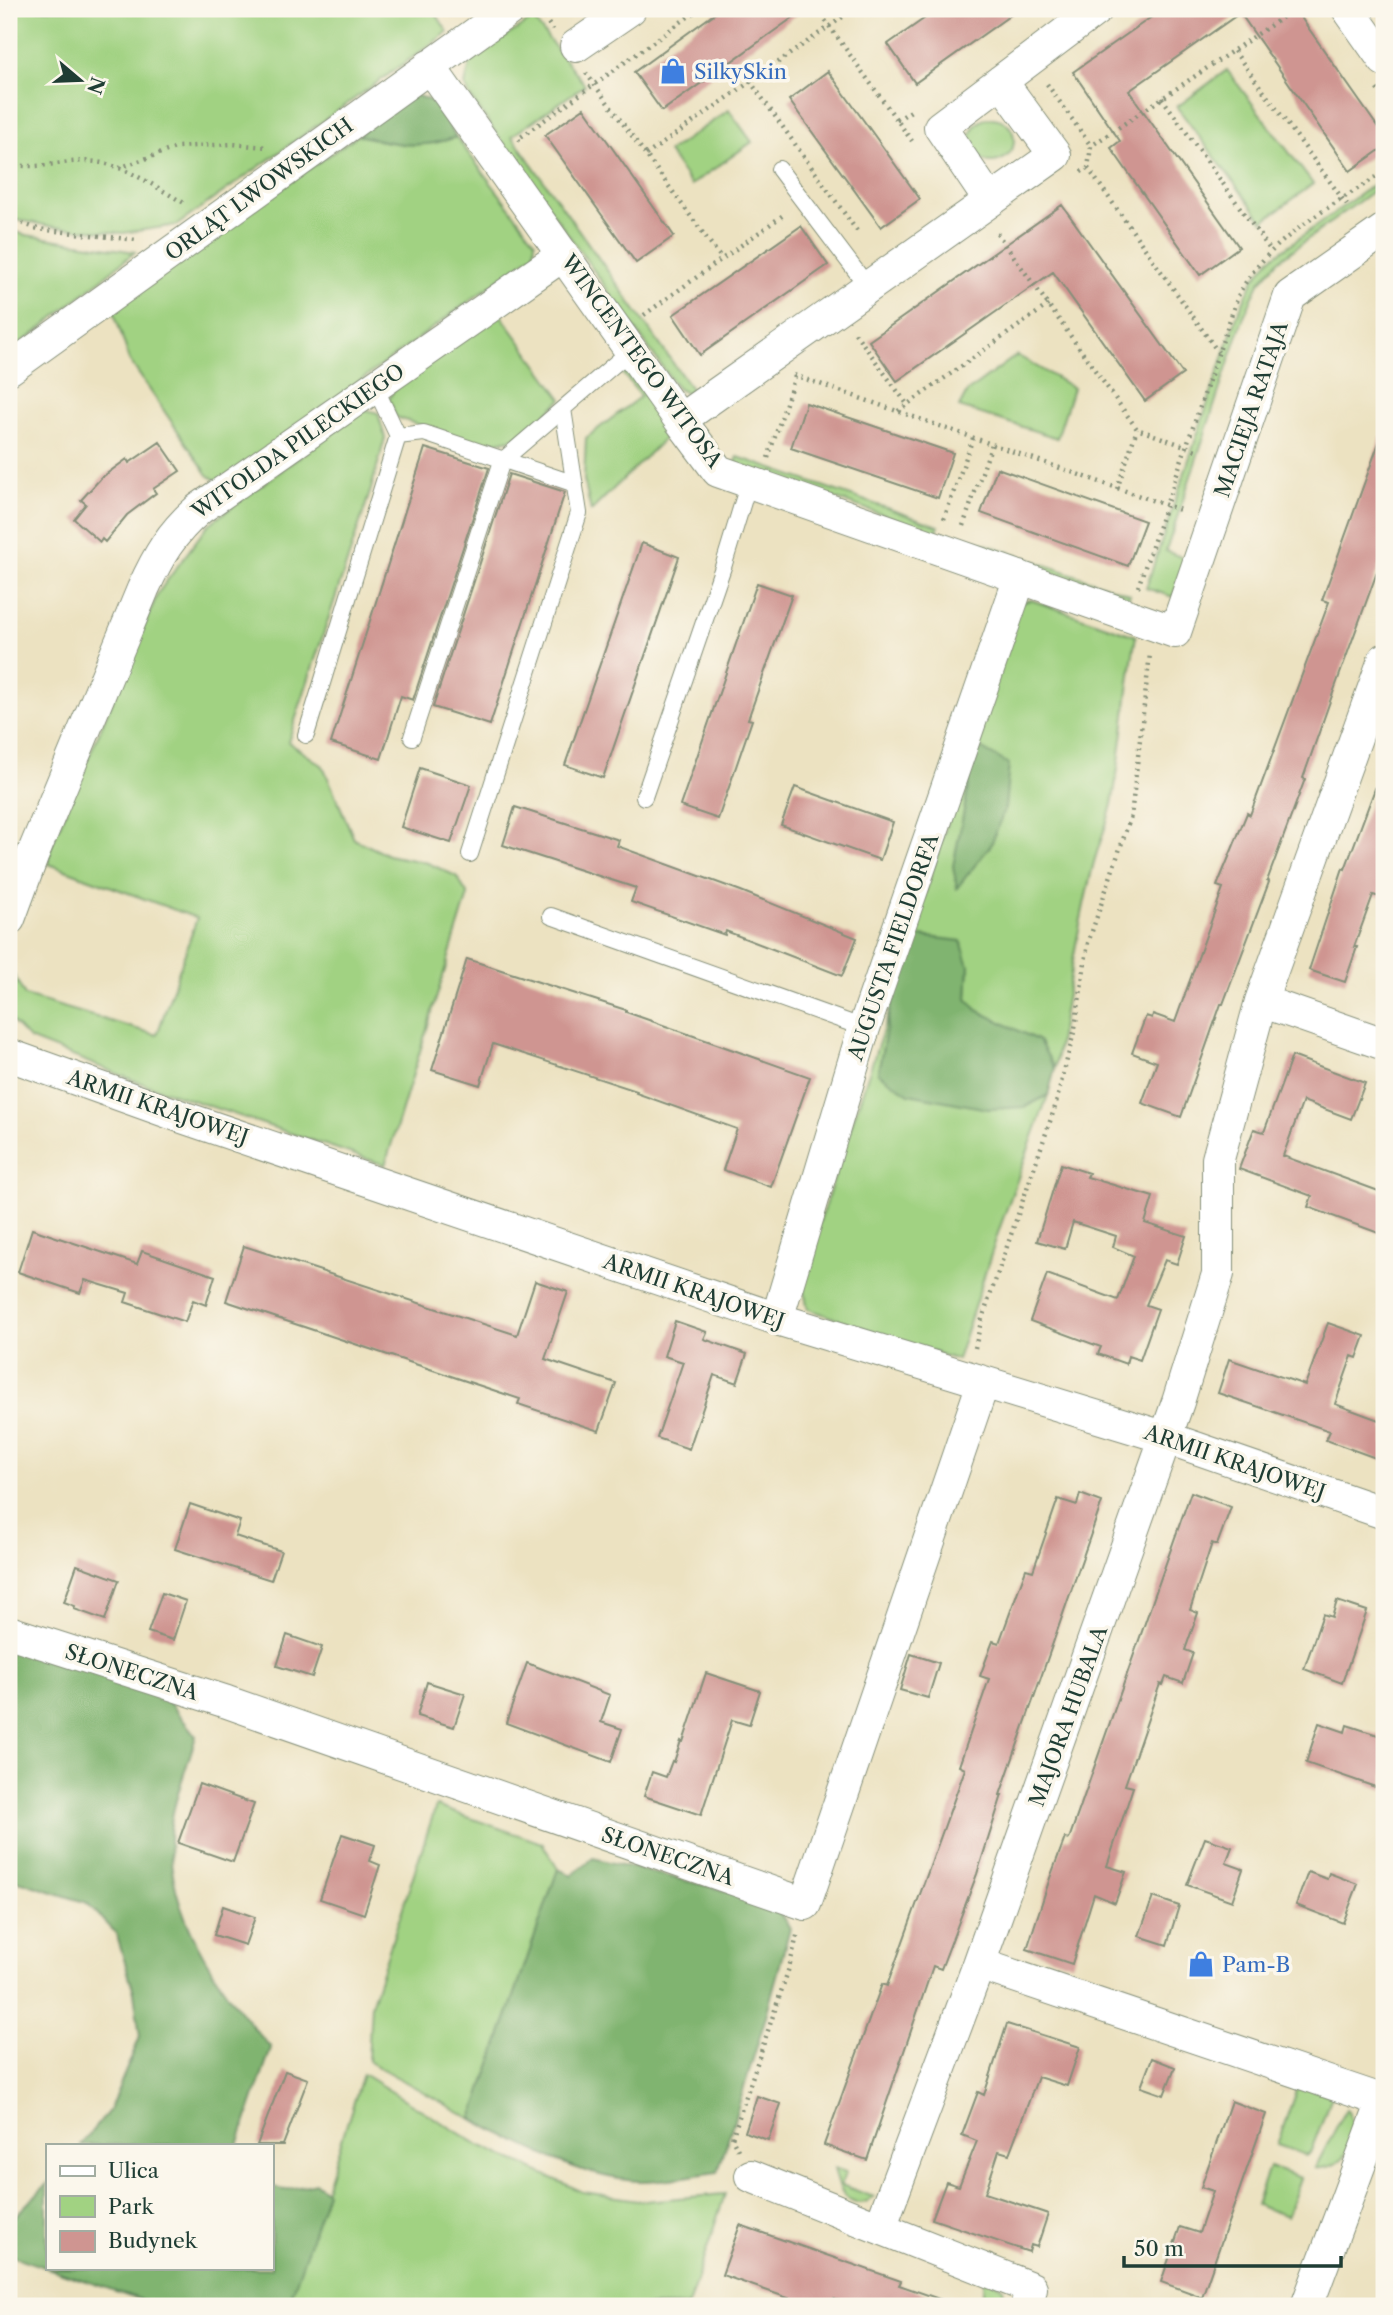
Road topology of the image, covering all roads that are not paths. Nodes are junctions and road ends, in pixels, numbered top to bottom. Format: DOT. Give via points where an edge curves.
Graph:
graph roads {
  1 [pos="510,9"];
  2 [pos="630,9"];
  3 [pos="1097,9"];
  4 [pos="1349,9"];
  5 [pos="576,46"];
  6 [pos="1384,60"];
  7 [pos="429,65"];
  8 [pos="1001,81"];
  9 [pos="779,169"];
  10 [pos="990,201"];
  11 [pos="1380,242"];
  12 [pos="563,256"];
  13 [pos="868,287"];
  14 [pos="630,351"];
  15 [pos="9,369"];
  16 [pos="374,385"];
  17 [pos="563,409"];
  18 [pos="680,420"];
  19 [pos="398,436"];
  20 [pos="502,461"];
  21 [pos="753,469"];
  22 [pos="575,484"];
  23 [pos="1020,578"];
  24 [pos="1166,629"];
  25 [pos="1384,660"];
  26 [pos="306,735"];
  27 [pos="412,737"];
  28 [pos="643,797"];
  29 [pos="470,854"];
  30 [pos="551,916"];
  31 [pos="9,919"];
  32 [pos="1261,1001"];
  33 [pos="864,1028"];
  34 [pos="1384,1044"];
  35 [pos="9,1055"];
  36 [pos="777,1320"];
  37 [pos="983,1383"];
  38 [pos="1167,1438"];
  39 [pos="1384,1513"];
  40 [pos="9,1632"];
  41 [pos="979,1964"];
  42 [pos="1384,2100"];
  43 [pos="751,2176"];
  44 [pos="880,2228"];
  45 [pos="1027,2306"];
  46 [pos="1307,2306"];
  1 -- 7 [label="street, ORLĄT LWOWSKICH"];
  2 -- 5 [label="street"];
  3 -- 8 [label="street"];
  4 -- 6 [label="street"];
  7 -- 12 [label="street, WINCENTEGO WITOSA"];
  7 -- 15 [label="street, ORLĄT LWOWSKICH"];
  8 -- 10 [label="street" via="940,127"];
  8 -- 10 [label="street" via="1055,155"];
  9 -- 13 [label="lane"];
  10 -- 13 [label="street"];
  11 -- 24 [label="street, MACIEJA RATAJA" via="1290,296"];
  12 -- 14 [label="street, WINCENTEGO WITOSA"];
  12 -- 16 [label="street, WITOLDA PILECKIEGO"];
  13 -- 18 [label="street"];
  14 -- 17 [label="lane"];
  14 -- 18 [label="street, WINCENTEGO WITOSA"];
  16 -- 19 [label="lane"];
  16 -- 31 [label="street, WITOLDA PILECKIEGO" via="178,527 159,555"];
  17 -- 20 [label="lane"];
  17 -- 22 [label="lane"];
  18 -- 21 [label="street, WINCENTEGO WITOSA" via="718,471"];
  19 -- 20 [label="lane" via="424,433"];
  19 -- 26 [label="lane"];
  20 -- 22 [label="lane"];
  20 -- 27 [label="lane"];
  21 -- 23 [label="street, WINCENTEGO WITOSA"];
  21 -- 28 [label="lane"];
  22 -- 29 [label="lane" via="579,513"];
  23 -- 24 [label="street, WINCENTEGO WITOSA"];
  23 -- 33 [label="street, AUGUSTA FIELDORFA"];
  25 -- 32 [label="street, MAJORA HUBALA"];
  30 -- 33 [label="lane"];
  32 -- 34 [label="street"];
  32 -- 38 [label="street, MAJORA HUBALA" via="1218,1159 1218,1274"];
  33 -- 36 [label="street, AUGUSTA FIELDORFA"];
  35 -- 36 [label="street, ARMII KRAJOWEJ"];
  36 -- 37 [label="street, ARMII KRAJOWEJ"];
  37 -- 38 [label="street, ARMII KRAJOWEJ"];
  37 -- 40 [label="street, SŁONECZNA" via="805,1904 227,1702"];
  38 -- 39 [label="street, ARMII KRAJOWEJ"];
  38 -- 41 [label="street, MAJORA HUBALA"];
  41 -- 42 [label="street"];
  41 -- 44 [label="street, MAJORA HUBALA"];
  42 -- 46 [label="street"];
  43 -- 44 [label="street"];
  44 -- 45 [label="street" via="1031,2288"];
}
